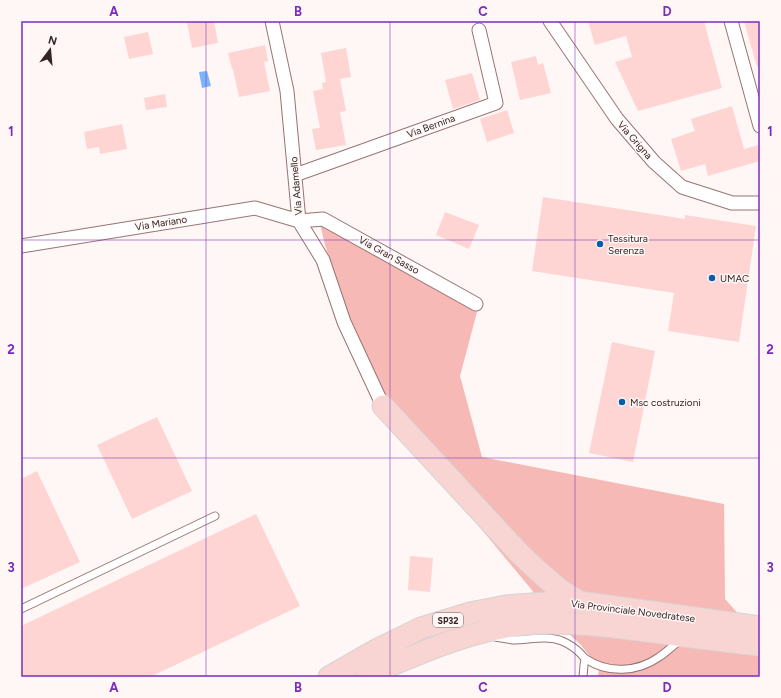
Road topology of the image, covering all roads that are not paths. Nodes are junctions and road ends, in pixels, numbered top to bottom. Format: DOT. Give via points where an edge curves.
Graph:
graph roads {
  1 [pos="272,21"];
  2 [pos="550,21"];
  3 [pos="731,21"];
  4 [pos="479,30"];
  5 [pos="760,126"];
  6 [pos="295,175"];
  7 [pos="760,203"];
  8 [pos="299,221"];
  9 [pos="21,246"];
  10 [pos="476,304"];
  11 [pos="384,406"];
  12 [pos="215,516"];
  13 [pos="579,602"];
  14 [pos="21,609"];
  15 [pos="760,627"];
  16 [pos="487,631"];
  17 [pos="687,637"];
  18 [pos="760,645"];
  19 [pos="586,659"];
  20 [pos="330,677"];
  21 [pos="367,677"];
  22 [pos="583,677"];
  1 -- 6 [label="street, Via Adamello" via="287,91"];
  2 -- 7 [label="street, Via Grigna" via="617,119 654,162 682,187 732,203"];
  3 -- 5 [label="street"];
  4 -- 6 [label="street, Via Bernina" via="496,103"];
  6 -- 8 [label="street, Via Adamello"];
  8 -- 9 [label="street, Via Mariano" via="255,208"];
  8 -- 10 [label="street, Via Gran Sasso" via="324,219"];
  8 -- 11 [label="street, Via Adamello" via="323,260 344,322"];
  11 -- 13 [label="main road" via="518,552 560,590"];
  12 -- 14 [label="lane"];
  13 -- 15 [label="main road, Via Provinciale Novedratese / SP32"];
  13 -- 20 [label="main road, Via Provinciale Novedratese / SP32" via="506,606 470,613 421,628"];
  16 -- 17 [label="main road, Via Provinciale Novedratese / SP32" via="542,623 580,624"];
  16 -- 19 [label="lane, Via Provinciale Novedratese" via="493,636 512,640 562,640"];
  16 -- 21 [label="main road, Via Provinciale Novedratese / SP32" via="437,646"];
  17 -- 18 [label="main road, Via Provinciale Novedratese / SP32"];
  17 -- 19 [label="lane, Via Provinciale Novedratese" via="645,665 629,669 613,669"];
  19 -- 22 [label="lane"];
}
